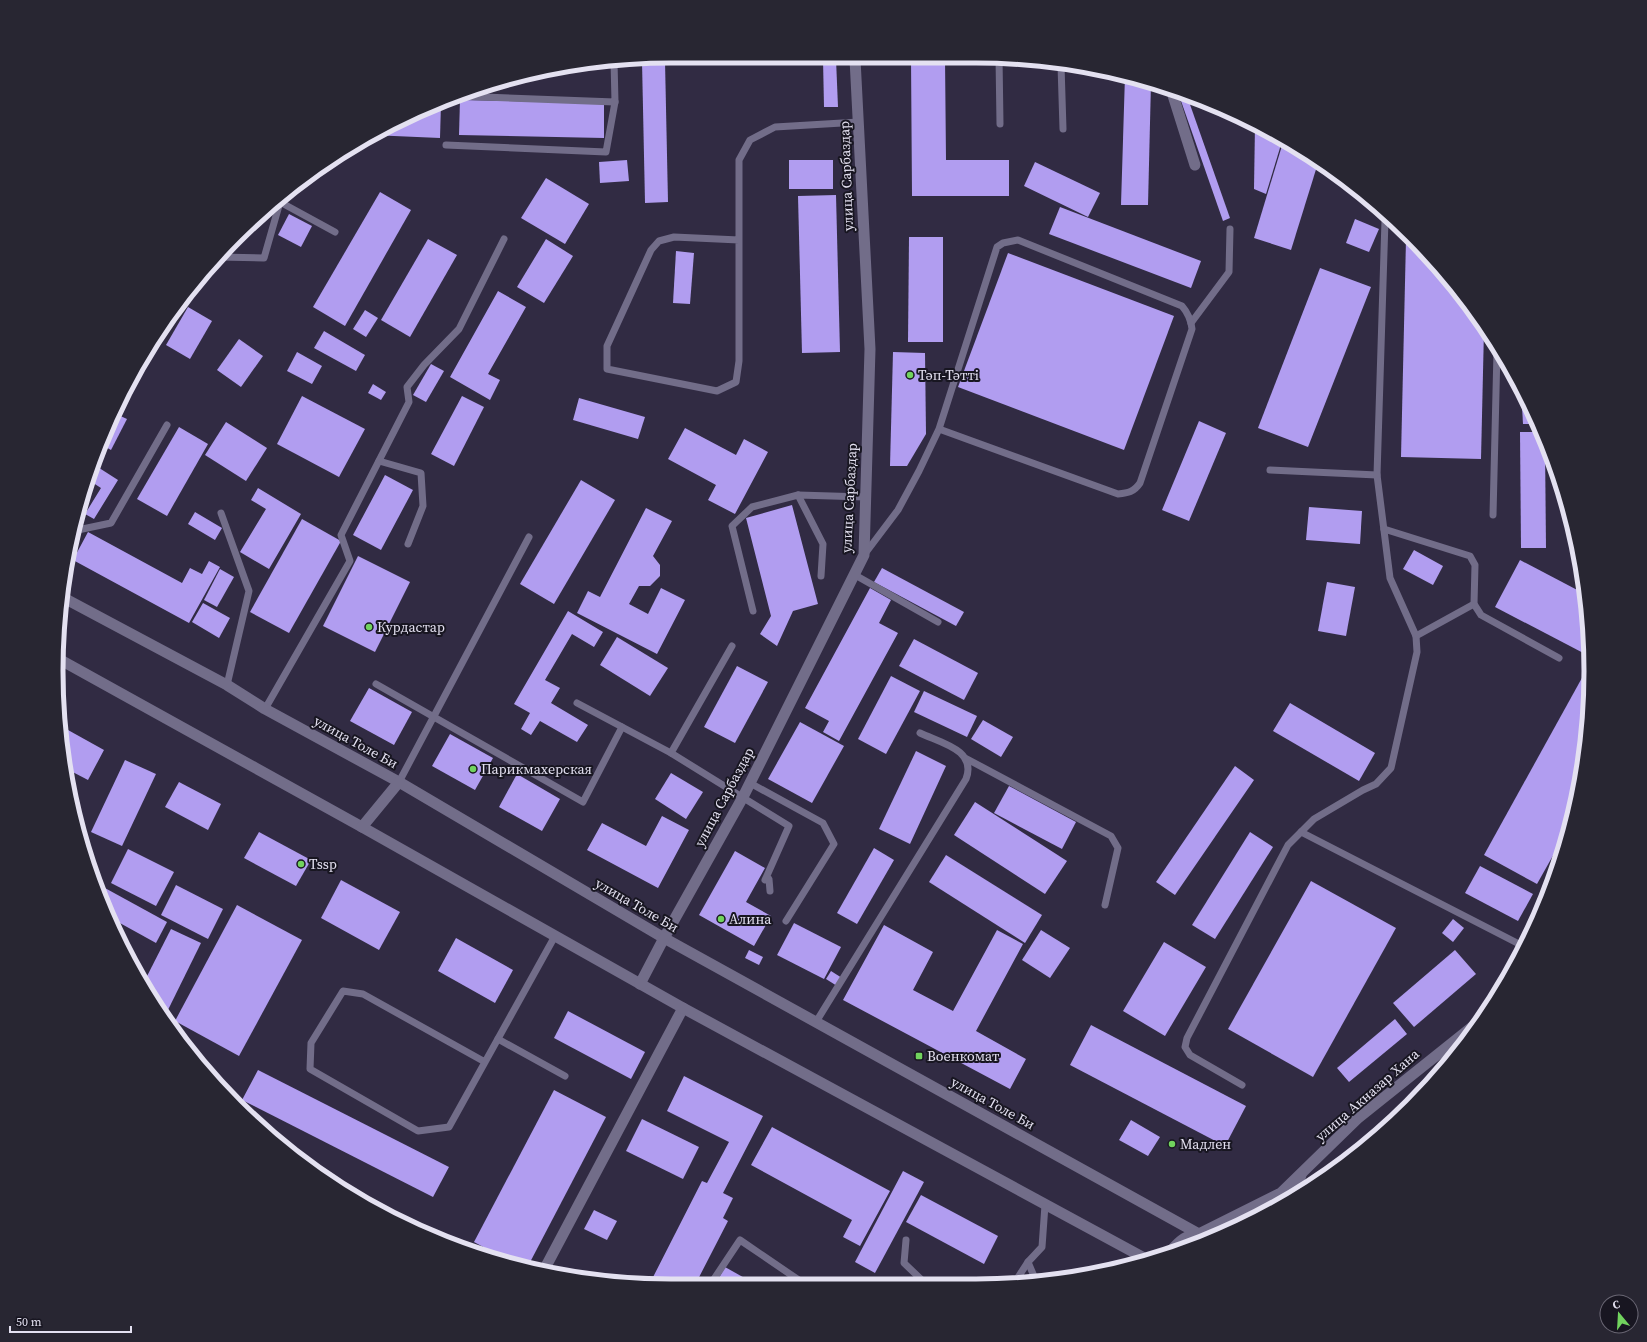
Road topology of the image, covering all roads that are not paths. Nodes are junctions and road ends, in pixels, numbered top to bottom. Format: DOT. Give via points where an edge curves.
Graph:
graph roads {
  1 [pos="855,63"];
  2 [pos="999,64"];
  3 [pos="614,66"];
  4 [pos="1061,69"];
  5 [pos="1173,96"];
  6 [pos="472,97"];
  7 [pos="614,102"];
  8 [pos="859,122"];
  9 [pos="1000,124"];
  10 [pos="1063,129"];
  11 [pos="446,145"];
  12 [pos="1194,165"];
  13 [pos="284,202"];
  14 [pos="278,208"];
  15 [pos="1385,221"];
  16 [pos="1230,229"];
  17 [pos="335,232"];
  18 [pos="504,239"];
  19 [pos="739,240"];
  20 [pos="226,257"];
  21 [pos="1191,323"];
  22 [pos="1497,357"];
  23 [pos="167,426"];
  24 [pos="939,428"];
  25 [pos="379,461"];
  26 [pos="1270,470"];
  27 [pos="1377,475"];
  28 [pos="798,495"];
  29 [pos="865,497"];
  30 [pos="221,513"];
  31 [pos="1493,515"];
  32 [pos="1384,529"];
  33 [pos="80,530"];
  34 [pos="530,537"];
  35 [pos="408,544"];
  36 [pos="864,555"];
  37 [pos="855,574"];
  38 [pos="821,576"];
  39 [pos="67,600"];
  40 [pos="1474,604"];
  41 [pos="753,611"];
  42 [pos="938,622"];
  43 [pos="1416,636"];
  44 [pos="732,646"];
  45 [pos="1559,658"];
  46 [pos="63,661"];
  47 [pos="376,684"];
  48 [pos="227,685"];
  49 [pos="577,703"];
  50 [pos="265,709"];
  51 [pos="434,716"];
  52 [pos="622,727"];
  53 [pos="920,734"];
  54 [pos="671,753"];
  55 [pos="967,759"];
  56 [pos="399,782"];
  57 [pos="750,783"];
  58 [pos="743,797"];
  59 [pos="362,827"];
  60 [pos="1300,832"];
  61 [pos="770,891"];
  62 [pos="1105,906"];
  63 [pos="786,921"];
  64 [pos="555,936"];
  65 [pos="664,938"];
  66 [pos="1519,944"];
  67 [pos="640,984"];
  68 [pos="683,1008"];
  69 [pos="816,1022"];
  70 [pos="1465,1032"];
  71 [pos="498,1039"];
  72 [pos="485,1062"];
  73 [pos="565,1076"];
  74 [pos="1242,1085"];
  75 [pos="1302,1173"];
  76 [pos="1297,1187"];
  77 [pos="1281,1193"];
  78 [pos="1276,1200"];
  79 [pos="1045,1205"];
  80 [pos="1199,1234"];
  81 [pos="1204,1235"];
  82 [pos="906,1240"];
  83 [pos="1175,1245"];
  84 [pos="1140,1256"];
  85 [pos="1028,1262"];
  86 [pos="546,1266"];
  87 [pos="1034,1276"];
  88 [pos="1018,1278"];
  89 [pos="714,1279"];
  90 [pos="797,1279"];
  91 [pos="921,1279"];
  1 -- 8 [label="main road, улица Сарбаздар"];
  2 -- 9 [label="lane"];
  3 -- 7 [label="lane"];
  4 -- 10 [label="lane"];
  5 -- 12 [label="main road"];
  6 -- 7 [label="lane"];
  7 -- 11 [label="lane" via="606,152"];
  8 -- 19 [label="lane" via="775,127 750,140 739,160"];
  8 -- 29 [label="main road, улица Сарбаздар" via="870,349"];
  13 -- 17 [label="lane"];
  14 -- 20 [label="lane" via="264,258"];
  15 -- 27 [label="lane"];
  16 -- 21 [label="lane" via="1229,272"];
  18 -- 25 [label="lane" via="459,329 424,365 407,387 409,402"];
  19 -- 19 [label="lane" via="739,361 736,382 717,391 607,369 607,346 651,250 660,241 674,237"];
  21 -- 24 [label="lane" via="1192,329 1140,483 1136,489 1128,493 1118,494"];
  21 -- 24 [label="lane" via="1182,306 1018,240 1003,242 994,253"];
  22 -- 31 [label="lane"];
  23 -- 33 [label="lane" via="111,523"];
  24 -- 36 [label="lane" via="898,510"];
  25 -- 35 [label="lane" via="421,473 423,506"];
  25 -- 50 [label="lane" via="341,535 350,561"];
  26 -- 27 [label="lane"];
  27 -- 32 [label="lane"];
  28 -- 29 [label="lane"];
  28 -- 38 [label="lane" via="823,544"];
  28 -- 41 [label="lane" via="752,507 732,526"];
  29 -- 36 [label="main road, улица Сарбаздар"];
  30 -- 48 [label="lane" via="249,591"];
  32 -- 40 [label="lane" via="1470,556 1475,565"];
  32 -- 43 [label="lane" via="1390,578"];
  34 -- 51 [label="lane"];
  36 -- 37 [label="main road, улица Сарбаздар"];
  37 -- 42 [label="lane"];
  37 -- 57 [label="main road, улица Сарбаздар"];
  39 -- 48 [label="main road, улица Толе Би"];
  40 -- 43 [label="lane"];
  40 -- 45 [label="lane" via="1481,615"];
  43 -- 60 [label="lane" via="1417,652 1391,768 1376,784 1314,819"];
  44 -- 54 [label="lane"];
  46 -- 59 [label="main road"];
  47 -- 51 [label="lane"];
  48 -- 50 [label="main road, улица Толе Би"];
  49 -- 52 [label="lane"];
  50 -- 56 [label="main road, улица Толе Би"];
  51 -- 52 [label="lane" via="583,802"];
  51 -- 56 [label="lane"];
  52 -- 54 [label="lane"];
  53 -- 55 [label="lane" via="959,751"];
  54 -- 58 [label="lane"];
  55 -- 62 [label="lane" via="1111,836 1118,848"];
  55 -- 69 [label="lane" via="969,770 966,779"];
  56 -- 59 [label="main road"];
  56 -- 65 [label="main road, улица Толе Би"];
  57 -- 58 [label="main road, улица Сарбаздар"];
  57 -- 63 [label="lane" via="824,823 834,844"];
  58 -- 61 [label="lane" via="789,826 765,880 769,879"];
  58 -- 65 [label="main road, улица Сарбаздар"];
  59 -- 64 [label="main road"];
  60 -- 66 [label="lane"];
  60 -- 74 [label="lane" via="1288,845 1187,1038 1185,1047 1190,1055"];
  64 -- 67 [label="main road"];
  64 -- 71 [label="lane"];
  65 -- 67 [label="main road, улица Сарбаздар"];
  65 -- 69 [label="main road, улица Толе Би"];
  67 -- 68 [label="main road"];
  68 -- 79 [label="main road"];
  68 -- 86 [label="main road"];
  69 -- 80 [label="main road, улица Толе Би"];
  70 -- 75 [label="main road, улица Акназар Хана" via="1357,1119"];
  71 -- 72 [label="lane"];
  71 -- 73 [label="lane"];
  72 -- 72 [label="lane" via="449,1127 418,1131 310,1069 311,1043 343,991 363,994"];
  75 -- 76 [label="main road"];
  75 -- 77 [label="main road, улица Акназар Хана"];
  77 -- 78 [label="main road, улица Акназар Хана"];
  77 -- 80 [label="main road, улица Акназар Хана"];
  79 -- 84 [label="main road"];
  79 -- 85 [label="lane" via="1042,1247"];
  80 -- 81 [label="main road"];
  80 -- 83 [label="main road, улица Акназар Хана" via="1188,1236"];
  82 -- 91 [label="lane" via="904,1263"];
  85 -- 87 [label="lane"];
  85 -- 88 [label="lane"];
  89 -- 90 [label="lane" via="740,1240"];
}
